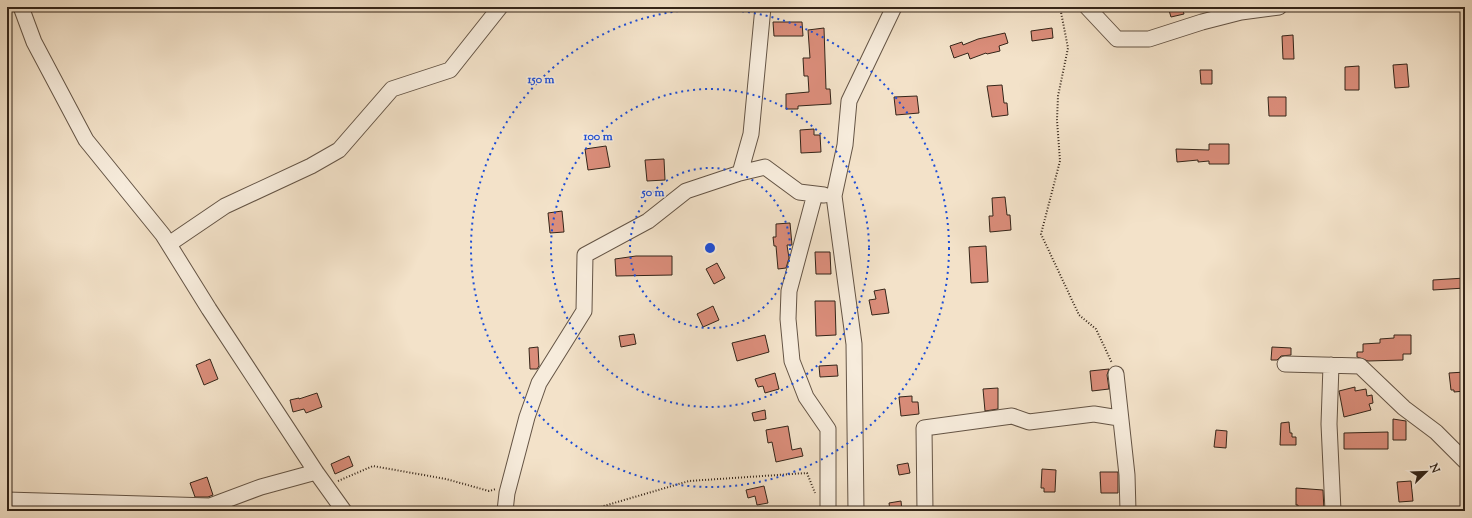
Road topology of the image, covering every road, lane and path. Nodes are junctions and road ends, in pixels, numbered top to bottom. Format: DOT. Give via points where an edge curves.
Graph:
graph roads {
  1 [pos="21,7"];
  2 [pos="500,7"];
  3 [pos="763,7"];
  4 [pos="894,7"];
  5 [pos="1060,7"];
  6 [pos="1087,7"];
  7 [pos="1279,7"];
  8 [pos="740,173"];
  9 [pos="816,194"];
  10 [pos="834,196"];
  11 [pos="169,244"];
  12 [pos="1285,364"];
  13 [pos="1331,365"];
  14 [pos="1116,374"];
  15 [pos="1119,418"];
  16 [pos="1465,461"];
  17 [pos="316,472"];
  18 [pos="326,486"];
  19 [pos="509,486"];
  20 [pos="816,498"];
  21 [pos="7,500"];
  22 [pos="62,506"];
  23 [pos="344,511"];
  24 [pos="505,511"];
  25 [pos="593,511"];
  26 [pos="828,511"];
  27 [pos="856,511"];
  28 [pos="925,511"];
  29 [pos="1128,511"];
  30 [pos="1333,511"];
  1 -- 11 [label="street" via="34,42 86,140"];
  2 -- 11 [label="street" via="450,70 392,90 339,150 311,166 224,206"];
  3 -- 8 [label="street" via="751,134"];
  4 -- 10 [label="street" via="848,101 845,145"];
  5 -- 14 [label="path" via="1068,48 1058,96 1060,161 1041,234 1079,315 1096,329"];
  6 -- 7 [label="street" via="1117,39 1149,40 1228,15"];
  8 -- 9 [label="street" via="766,167 799,192"];
  8 -- 19 [label="street" via="686,191 648,221 585,255 584,311 539,383 527,417"];
  9 -- 10 [label="street"];
  9 -- 26 [label="street" via="789,291 788,319 792,360 806,397 828,429"];
  10 -- 27 [label="street" via="854,344"];
  11 -- 17 [label="street"];
  12 -- 13 [label="street"];
  13 -- 16 [label="street" via="1360,366 1404,408 1436,432"];
  13 -- 30 [label="street" via="1329,424"];
  14 -- 15 [label="street"];
  15 -- 28 [label="street" via="1094,414 1029,422 1012,416 924,428"];
  15 -- 29 [label="street" via="1127,475"];
  17 -- 18 [label="street"];
  17 -- 22 [label="street" via="262,487 210,506"];
  18 -- 19 [label="path" via="373,466 446,479 489,491"];
  18 -- 23 [label="street"];
  19 -- 24 [label="street"];
  20 -- 25 [label="path" via="807,473 689,481"];
  21 -- 22 [label="street"];
}
